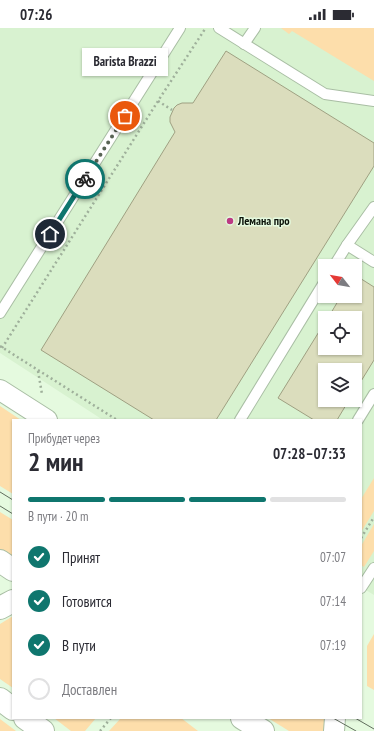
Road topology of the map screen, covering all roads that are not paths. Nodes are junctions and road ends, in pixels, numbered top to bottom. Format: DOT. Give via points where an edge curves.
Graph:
graph roads {
  1 [pos="180,28"];
  2 [pos="219,28"];
  3 [pos="255,28"];
  4 [pos="244,44"];
  5 [pos="374,101"];
  6 [pos="374,207"];
  7 [pos="347,245"];
  8 [pos="338,259"];
  9 [pos="374,262"];
  10 [pos="318,292"];
  11 [pos="0,313"];
  12 [pos="0,390"];
  13 [pos="374,394"];
  14 [pos="45,419"];
  15 [pos="241,419"];
  16 [pos="359,419"];
  17 [pos="0,562"];
  18 [pos="374,568"];
  19 [pos="12,569"];
  20 [pos="362,586"];
  21 [pos="12,602"];
  22 [pos="0,608"];
  23 [pos="0,699"];
  24 [pos="12,708"];
  25 [pos="26,719"];
  26 [pos="237,719"];
  27 [pos="244,719"];
  28 [pos="43,731"];
  29 [pos="241,731"];
  30 [pos="263,731"];
  1 -- 11 [label="lane"];
  2 -- 4 [label="lane"];
  3 -- 4 [label="lane"];
  4 -- 5 [label="lane" via="324,94"];
  6 -- 7 [label="lane"];
  7 -- 8 [label="lane"];
  7 -- 9 [label="lane"];
  10 -- 15 [label="lane"];
  12 -- 14 [label="street"];
  13 -- 16 [label="lane"];
  17 -- 19 [label="main road"];
  18 -- 20 [label="lane"];
  21 -- 22 [label="main road"];
  23 -- 24 [label="main road"];
  25 -- 28 [label="main road"];
  26 -- 29 [label="lane"];
  27 -- 30 [label="main road"];
}
